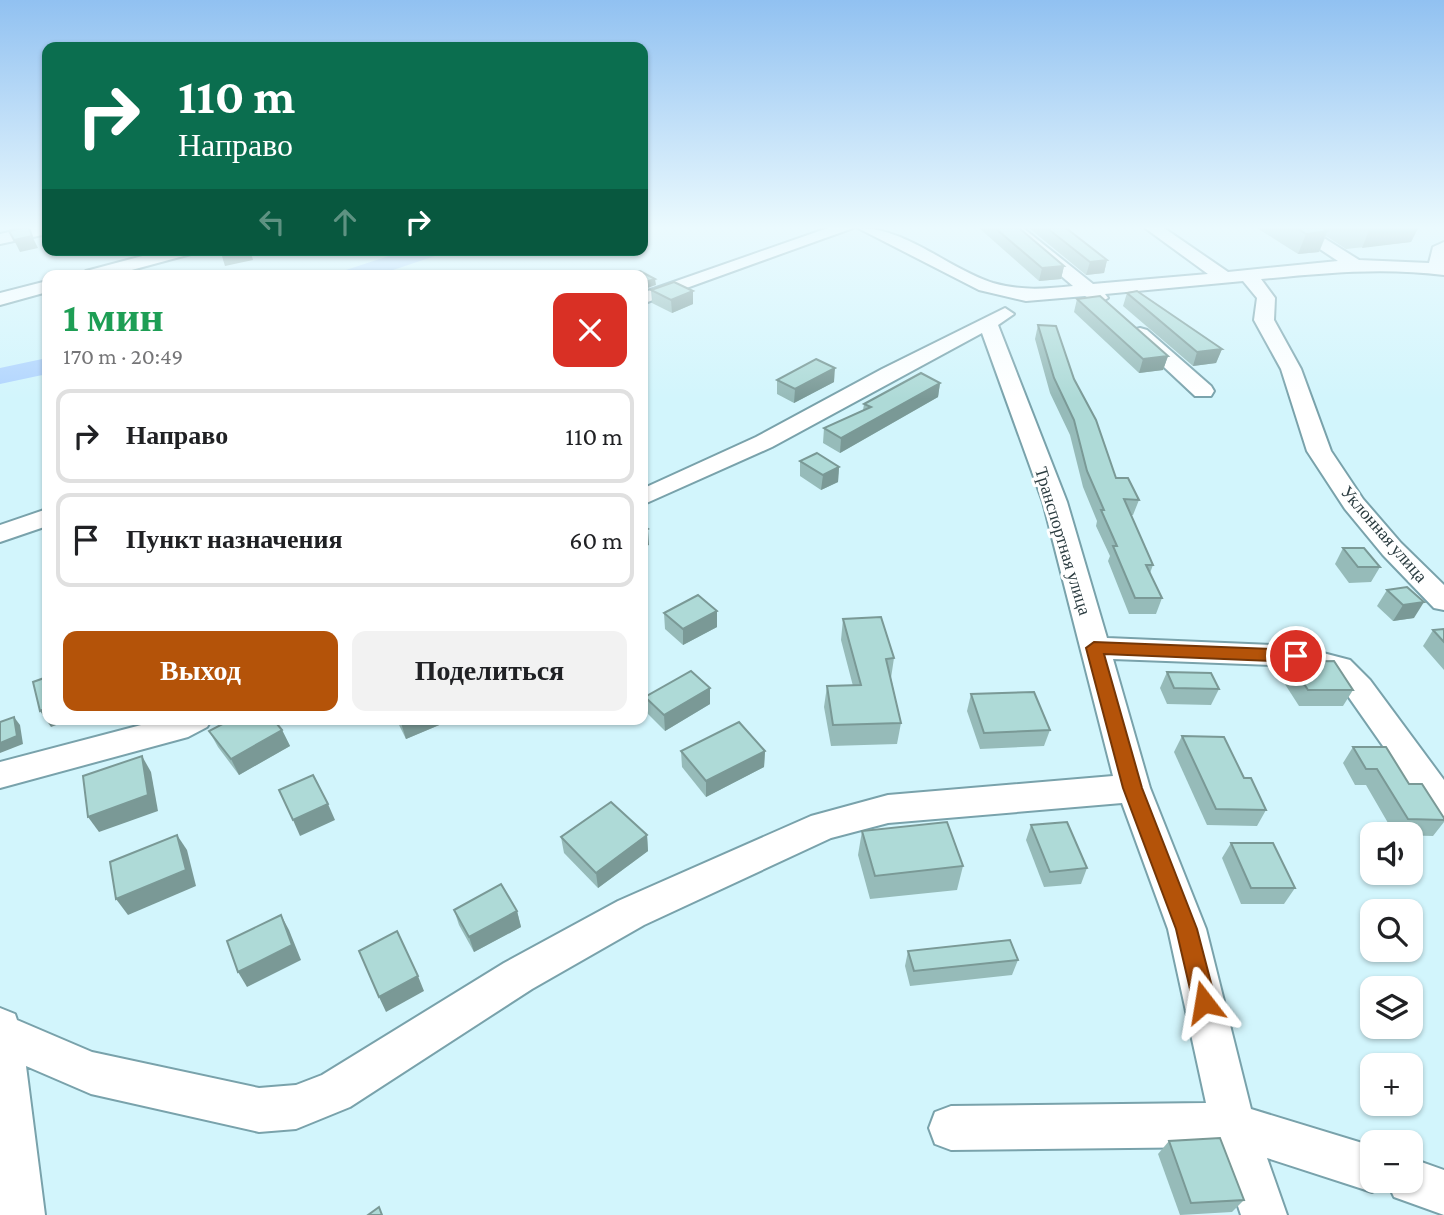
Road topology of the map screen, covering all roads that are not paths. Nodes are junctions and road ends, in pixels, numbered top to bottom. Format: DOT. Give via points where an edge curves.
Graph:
graph roads {
  1 [pos="683,285"];
  2 [pos="982,285"];
  3 [pos="1083,285"];
  4 [pos="1156,285"];
  5 [pos="1256,285"];
  6 [pos="42,287"];
  7 [pos="1092,292"];
  8 [pos="648,297"];
  9 [pos="1040,297"];
  10 [pos="0,299"];
  11 [pos="988,323"];
  12 [pos="1203,390"];
  13 [pos="648,495"];
  14 [pos="42,519"];
  15 [pos="0,534"];
  16 [pos="1444,601"];
  17 [pos="1094,648"];
  18 [pos="183,725"];
  19 [pos="0,775"];
  20 [pos="1133,788"];
  21 [pos="1444,806"];
  22 [pos="0,1028"];
  23 [pos="1,1034"];
  24 [pos="1233,1125"];
  25 [pos="951,1128"];
  26 [pos="1360,1165"];
  27 [pos="1423,1186"];
  28 [pos="1444,1193"];
  29 [pos="22,1215"];
  30 [pos="1264,1215"];
  1 -- 8 [label="street"];
  2 -- 9 [label="street"];
  3 -- 7 [label="street"];
  4 -- 7 [label="street"];
  5 -- 16 [label="street, Уклонная улица" via="1266,298 1264,320 1291,369 1319,452 1362,513"];
  6 -- 10 [label="street"];
  7 -- 9 [label="street"];
  7 -- 12 [label="street"];
  9 -- 11 [label="street"];
  11 -- 13 [label="street" via="764,442"];
  11 -- 17 [label="street, Транспортная улица" via="1055,502"];
  14 -- 15 [label="street"];
  17 -- 20 [label="street, Транспортная улица"];
  17 -- 21 [label="street" via="1296,656 1339,668 1359,688"];
  18 -- 19 [label="street"];
  20 -- 23 [label="street" via="888,810 823,825 631,913 518,976 335,1092 296,1107 259,1110 91,1073"];
  20 -- 24 [label="street, Транспортная улица" via="1187,929"];
  22 -- 23 [label="street"];
  23 -- 29 [label="street"];
  24 -- 25 [label="street"];
  24 -- 26 [label="street"];
  24 -- 30 [label="street, Транспортная улица"];
  27 -- 28 [label="street"];
}
